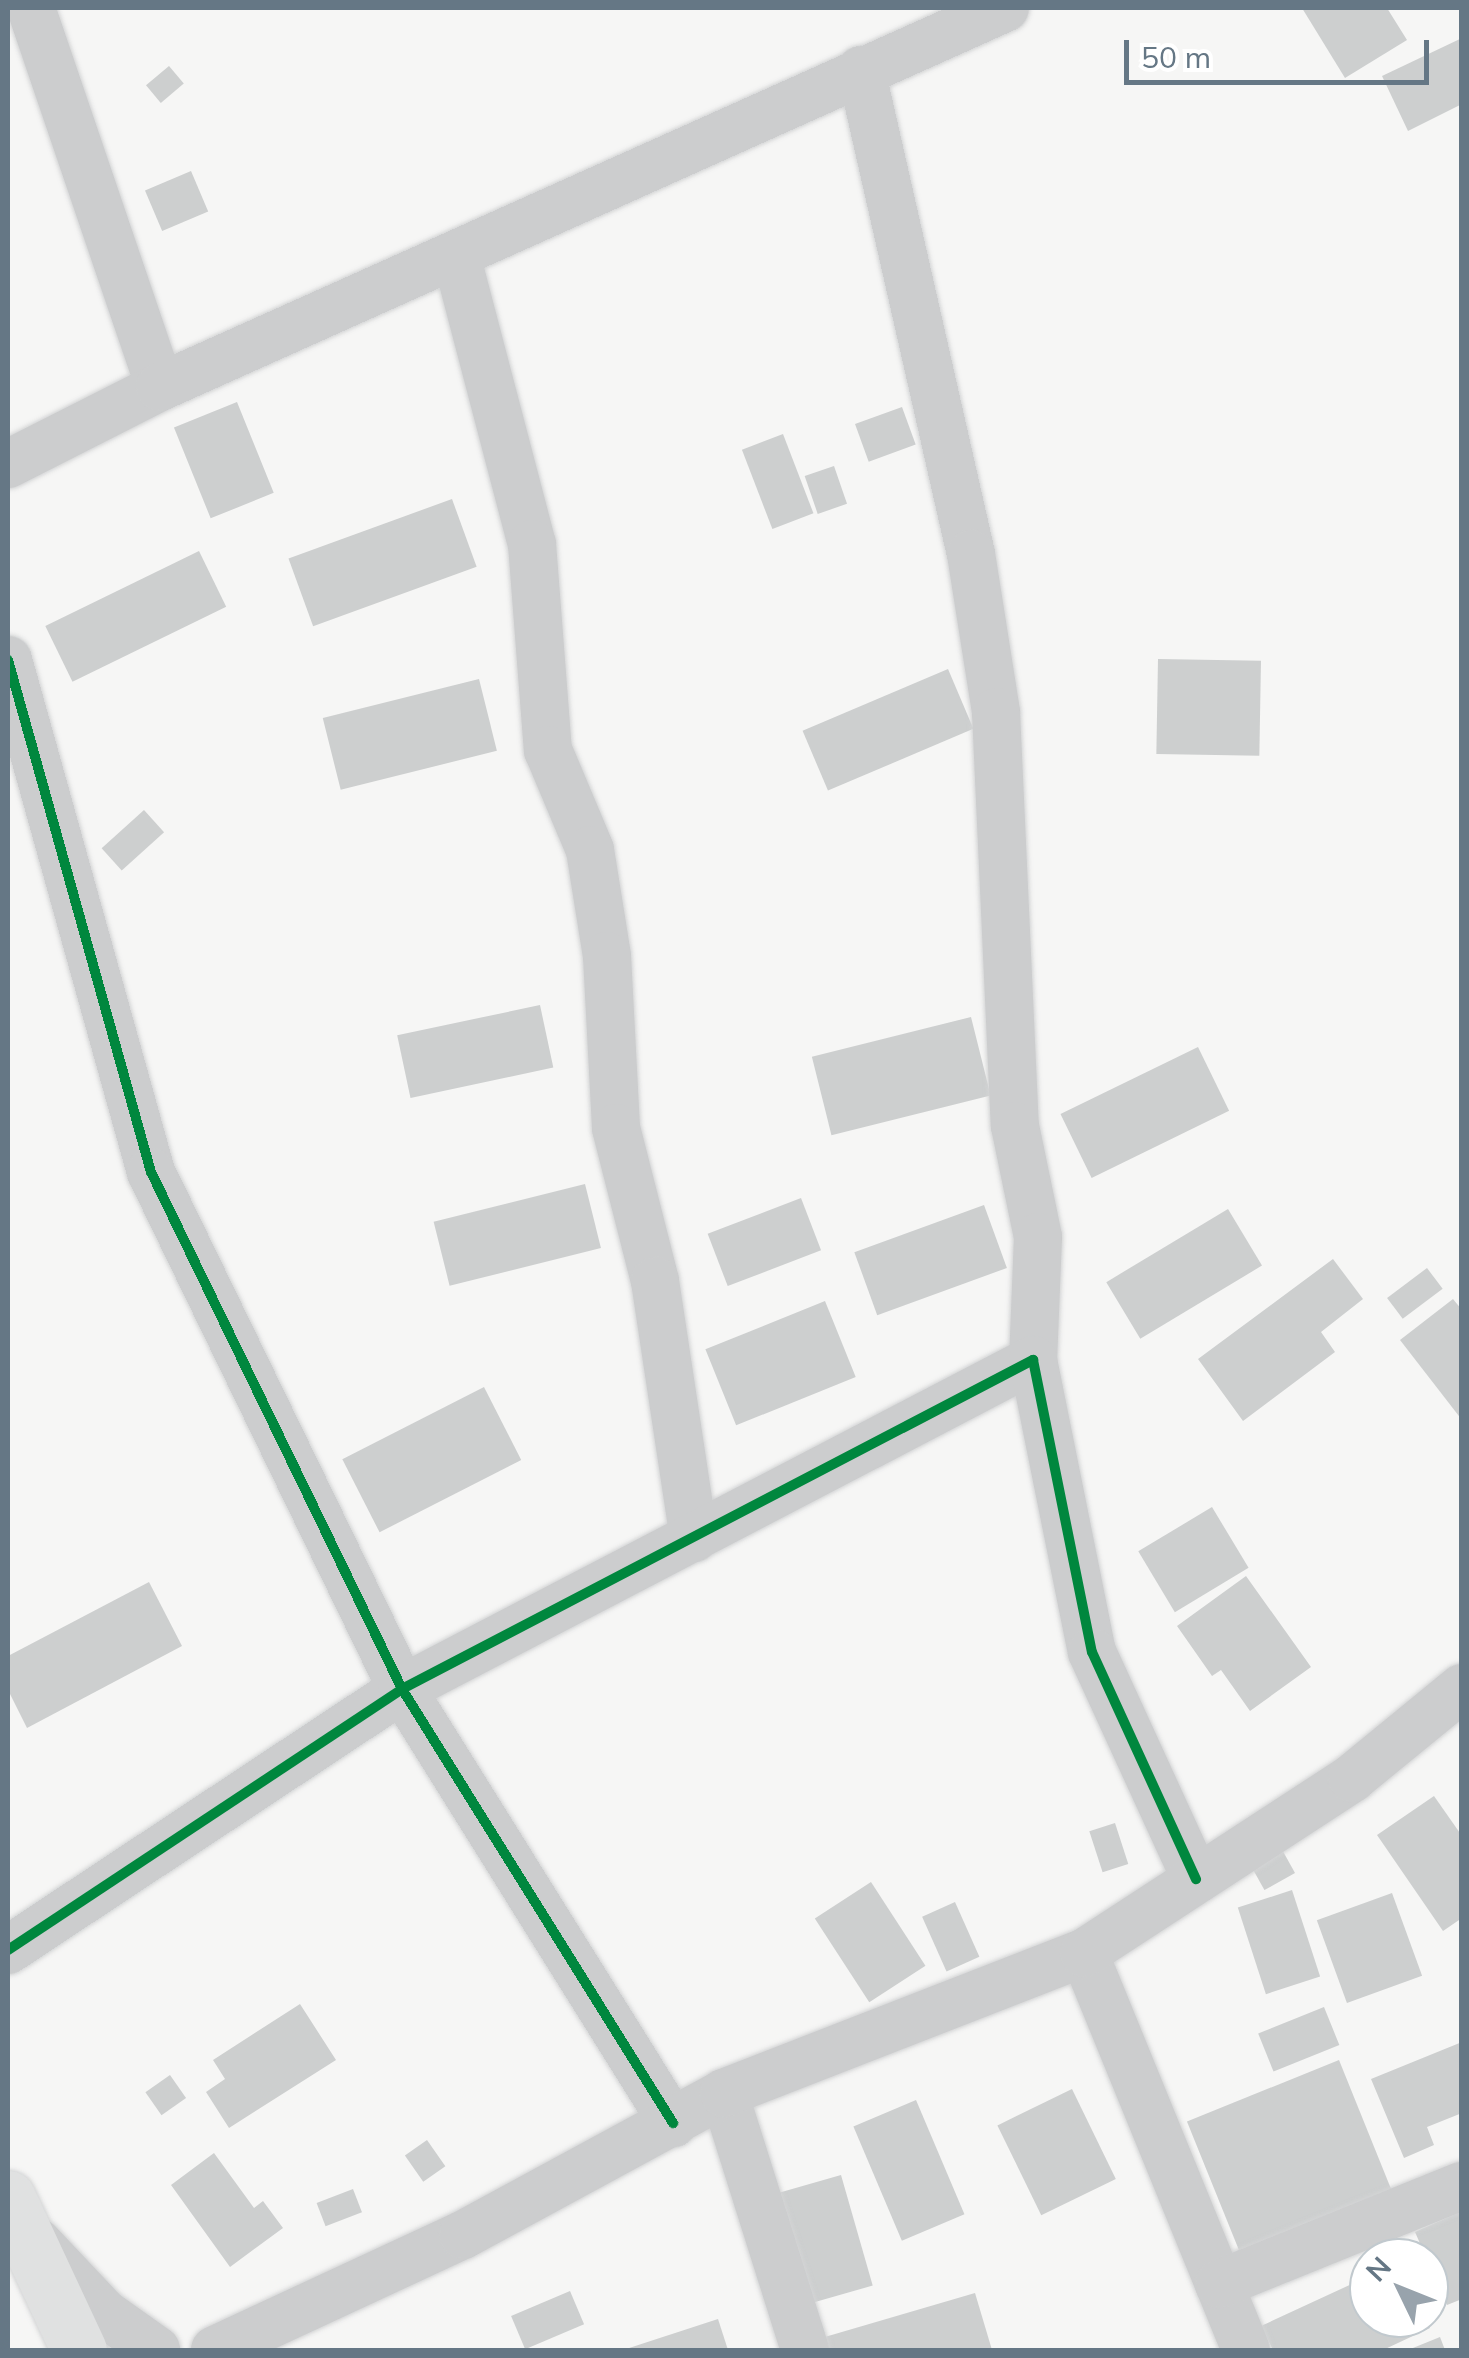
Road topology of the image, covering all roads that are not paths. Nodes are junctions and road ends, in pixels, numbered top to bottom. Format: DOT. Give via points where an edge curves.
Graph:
graph roads {
  1 [pos="31,8"];
  2 [pos="1005,8"];
  3 [pos="861,70"];
  4 [pos="456,255"];
  5 [pos="160,387"];
  6 [pos="8,464"];
  7 [pos="8,660"];
  8 [pos="1034,1360"];
  9 [pos="694,1538"];
  10 [pos="402,1689"];
  11 [pos="1458,1698"];
  12 [pos="1196,1879"];
  13 [pos="8,1950"];
  14 [pos="1084,1953"];
  15 [pos="724,2093"];
  16 [pos="673,2123"];
  17 [pos="1462,2186"];
  18 [pos="14,2211"];
  19 [pos="1219,2284"];
  20 [pos="79,2350"];
  21 [pos="156,2350"];
  22 [pos="215,2350"];
  23 [pos="804,2350"];
  24 [pos="1246,2350"];
  1 -- 5 [label="street"];
  2 -- 3 [label="street"];
  3 -- 4 [label="street"];
  3 -- 8 [label="street" via="972,554 996,712 1015,1126 1038,1237"];
  4 -- 5 [label="street"];
  4 -- 9 [label="street" via="532,544 548,750 590,850 607,956 616,1128 655,1281"];
  5 -- 6 [label="street"];
  7 -- 10 [label="street" via="150,1172"];
  8 -- 9 [label="street"];
  8 -- 12 [label="street" via="1092,1652"];
  9 -- 10 [label="street"];
  10 -- 13 [label="street"];
  10 -- 16 [label="street"];
  11 -- 12 [label="street" via="1352,1778"];
  12 -- 14 [label="street"];
  14 -- 15 [label="street"];
  14 -- 19 [label="street"];
  15 -- 16 [label="street"];
  15 -- 23 [label="street"];
  16 -- 22 [label="street" via="462,2235"];
  17 -- 19 [label="street"];
  18 -- 20 [label="highway"];
  18 -- 21 [label="street" via="104,2313"];
  19 -- 24 [label="street"];
}
